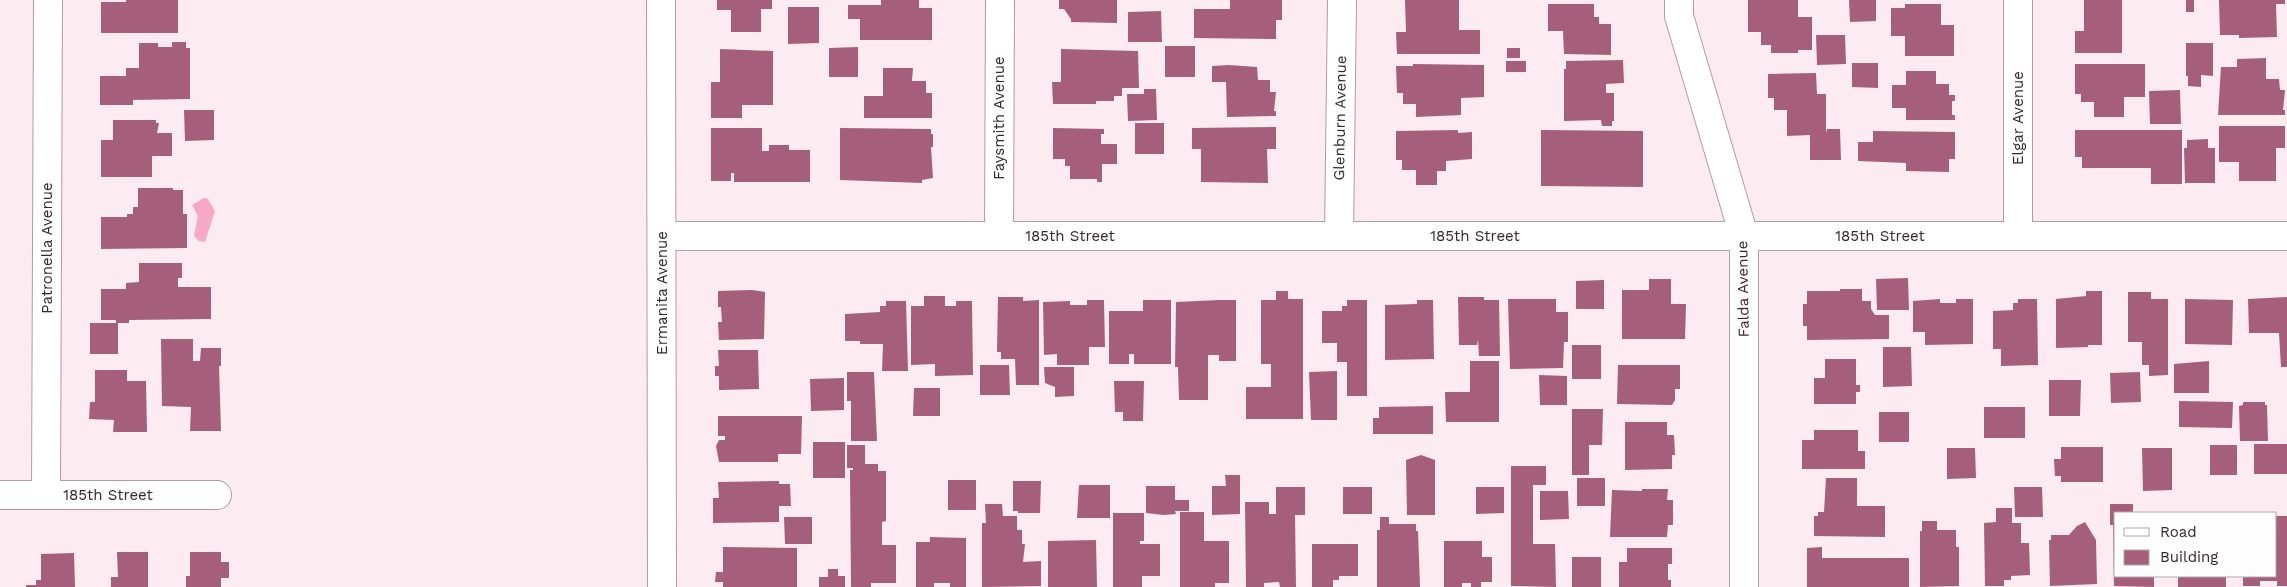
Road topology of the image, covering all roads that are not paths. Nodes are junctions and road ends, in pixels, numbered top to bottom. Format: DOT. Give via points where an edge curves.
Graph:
graph roads {
  1 [pos="48,0"];
  2 [pos="661,0"];
  3 [pos="1000,0"];
  4 [pos="1342,0"];
  5 [pos="1679,0"];
  6 [pos="2018,0"];
  7 [pos="662,236"];
  8 [pos="999,236"];
  9 [pos="1339,236"];
  10 [pos="1744,236"];
  11 [pos="2018,236"];
  12 [pos="2287,236"];
  13 [pos="0,495"];
  14 [pos="46,495"];
  15 [pos="217,495"];
  16 [pos="662,587"];
  17 [pos="1744,587"];
  1 -- 14 [label="street, Patronella Avenue"];
  2 -- 7 [label="street, Ermanita Avenue"];
  3 -- 8 [label="street, Faysmith Avenue"];
  4 -- 9 [label="street, Glenburn Avenue"];
  5 -- 10 [label="street, Falda Avenue" via="1679,16"];
  6 -- 11 [label="street, Elgar Avenue"];
  7 -- 8 [label="street, 185th Street"];
  7 -- 16 [label="street, Ermanita Avenue"];
  8 -- 9 [label="street, 185th Street"];
  9 -- 10 [label="street, 185th Street"];
  10 -- 11 [label="street, 185th Street"];
  10 -- 17 [label="street, Falda Avenue"];
  11 -- 12 [label="street, 185th Street"];
  13 -- 14 [label="street, 185th Street"];
  14 -- 15 [label="street, 185th Street"];
}
